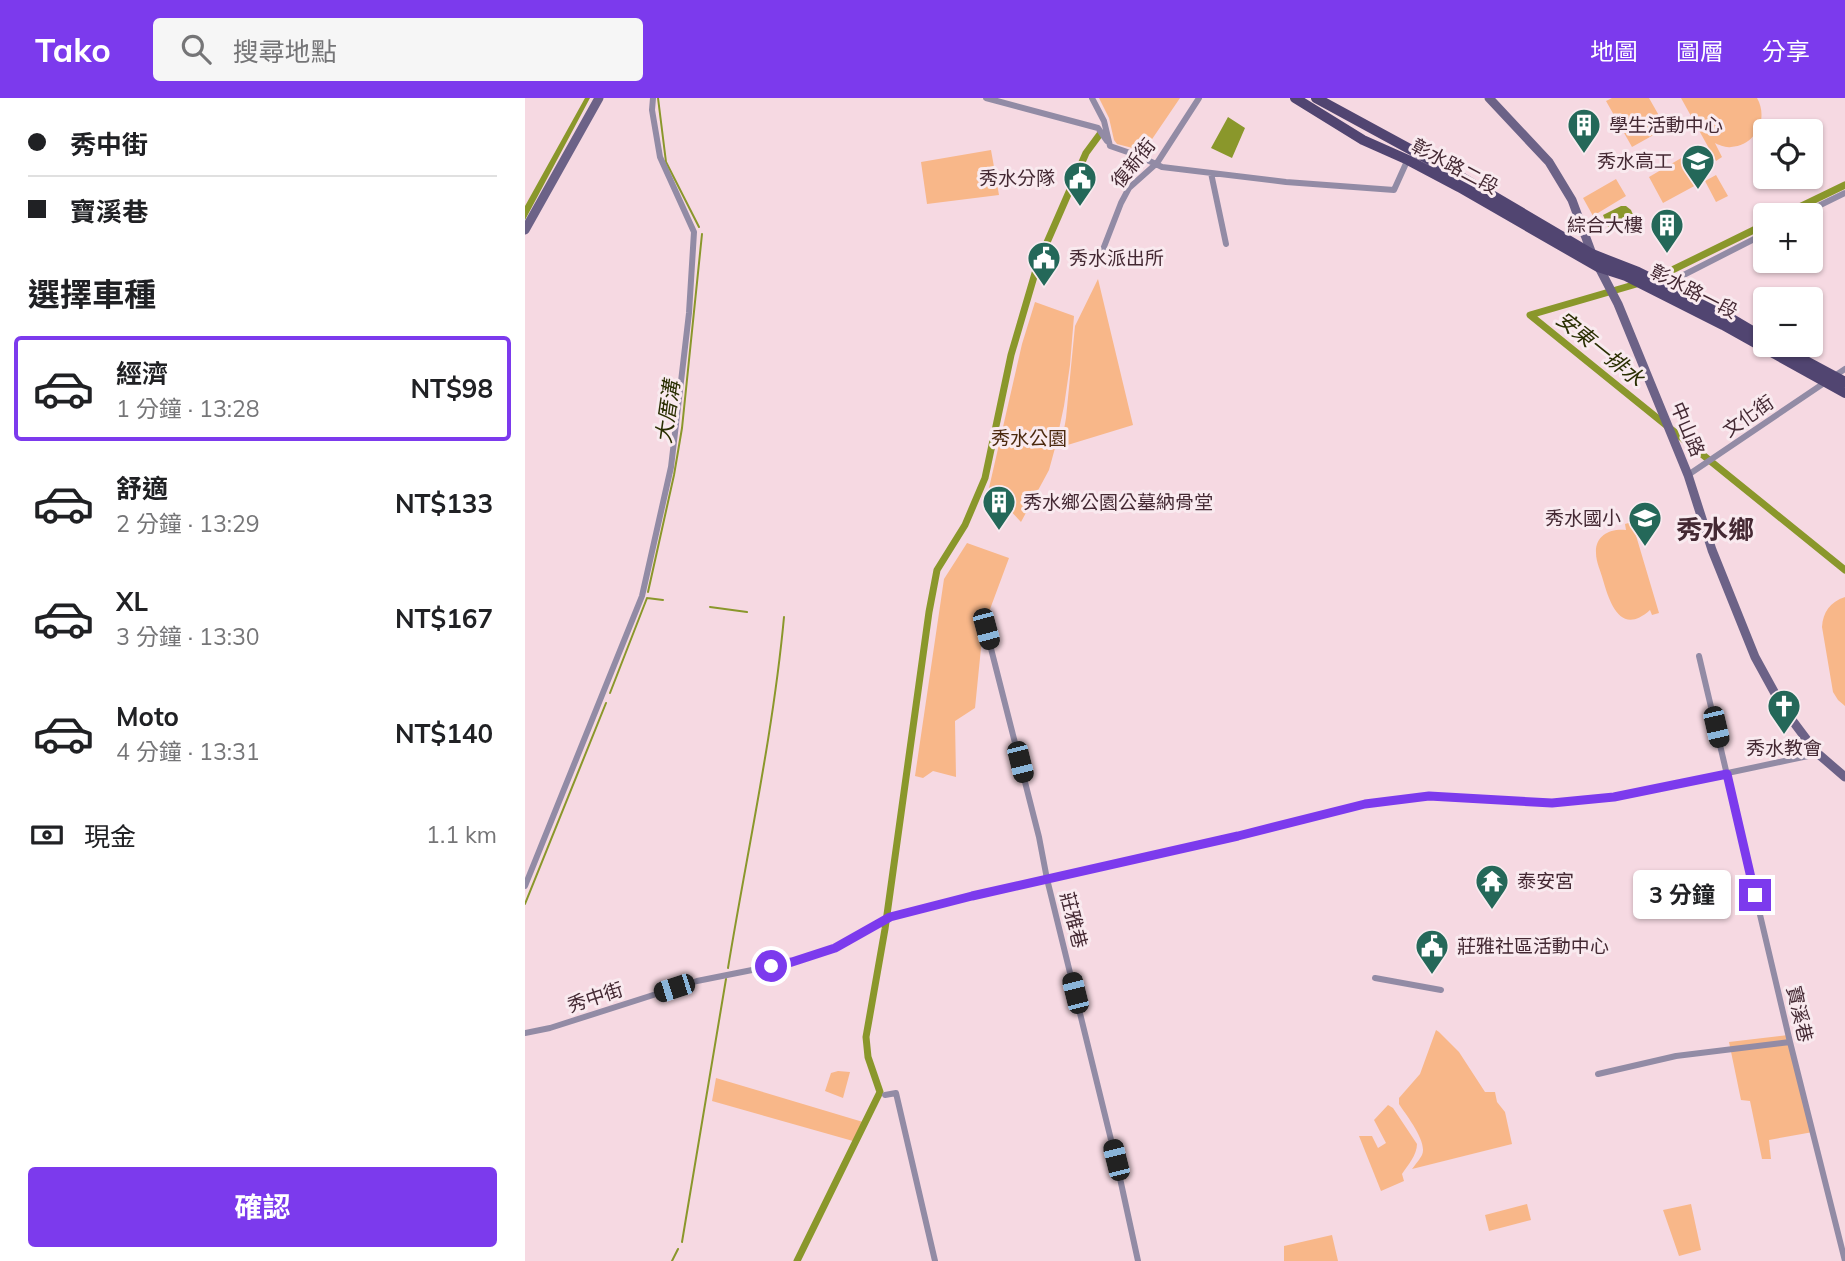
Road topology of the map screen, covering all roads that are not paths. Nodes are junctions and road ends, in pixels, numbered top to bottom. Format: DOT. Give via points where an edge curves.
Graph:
graph roads {
  1 [pos="599,98"];
  2 [pos="653,98"];
  3 [pos="986,98"];
  4 [pos="1092,98"];
  5 [pos="1199,98"];
  6 [pos="1296,98"];
  7 [pos="1317,98"];
  8 [pos="1489,98"];
  9 [pos="1110,146"];
  10 [pos="1410,155"];
  11 [pos="1157,163"];
  12 [pos="1211,173"];
  13 [pos="1461,182"];
  14 [pos="1845,193"];
  15 [pos="1823,204"];
  16 [pos="525,230"];
  17 [pos="1753,240"];
  18 [pos="1226,244"];
  19 [pos="1102,252"];
  20 [pos="1592,254"];
  21 [pos="1598,267"];
  22 [pos="1660,287"];
  23 [pos="1753,331"];
  24 [pos="1798,357"];
  25 [pos="1845,369"];
  26 [pos="1834,376"];
  27 [pos="1845,382"];
  28 [pos="1825,383"];
  29 [pos="1845,393"];
  30 [pos="1688,475"];
  31 [pos="986,629"];
  32 [pos="1699,656"];
  33 [pos="1817,752"];
  34 [pos="1727,774"];
  35 [pos="1845,777"];
  36 [pos="1047,879"];
  37 [pos="525,886"];
  38 [pos="1375,978"];
  39 [pos="1441,990"];
  40 [pos="525,1033"];
  41 [pos="1790,1042"];
  42 [pos="1598,1074"];
  43 [pos="885,1095"];
  44 [pos="935,1261"];
  45 [pos="1138,1261"];
  46 [pos="1845,1261"];
  1 -- 16 [label="street"];
  2 -- 37 [label="street" via="660,157 694,232 671,467 642,596"];
  3 -- 9 [label="street" via="1098,128"];
  4 -- 9 [label="street"];
  5 -- 11 [label="street, 復新街"];
  6 -- 10 [label="main road, 彰水路二段" via="1363,140"];
  7 -- 10 [label="main road, 彰水路二段"];
  8 -- 20 [label="street, 中山路" via="1549,162 1572,200"];
  9 -- 11 [label="street"];
  10 -- 12 [label="street" via="1394,190"];
  10 -- 13 [label="main road, 彰水路二段"];
  11 -- 12 [label="street"];
  11 -- 19 [label="street, 復新街" via="1129,188"];
  12 -- 18 [label="street"];
  13 -- 20 [label="main road, 彰水路二段"];
  13 -- 21 [label="main road, 彰水路二段"];
  14 -- 15 [label="street"];
  17 -- 22 [label="street"];
  20 -- 21 [label="street, 中山路"];
  20 -- 22 [label="main road, 彰水路一段" via="1638,272"];
  21 -- 22 [label="main road, 彰水路一段"];
  21 -- 30 [label="street, 中山路" via="1612,290"];
  22 -- 23 [label="main road, 彰水路一段"];
  22 -- 28 [label="main road, 彰水路一段"];
  24 -- 26 [label="main road"];
  25 -- 26 [label="street, 文化街"];
  26 -- 27 [label="main road"];
  26 -- 28 [label="street, 文化街"];
  28 -- 29 [label="main road, 彰水路一段"];
  28 -- 30 [label="street, 文化街"];
  30 -- 33 [label="street, 中山路" via="1755,657 1783,708"];
  31 -- 36 [label="street, 莊雅巷"];
  32 -- 34 [label="street, 寶溪巷"];
  33 -- 34 [label="street, 秀中街"];
  33 -- 35 [label="street, 中山路"];
  34 -- 36 [label="street, 秀中街" via="1614,797 1552,803 1429,796 1365,804"];
  34 -- 41 [label="street, 寶溪巷"];
  36 -- 40 [label="street, 秀中街" via="890,917 824,952 697,981"];
  36 -- 45 [label="street, 莊雅巷"];
  38 -- 39 [label="street"];
  41 -- 42 [label="street" via="1676,1056"];
  41 -- 46 [label="street, 寶溪巷"];
  43 -- 44 [label="street" via="896,1093"];
}
